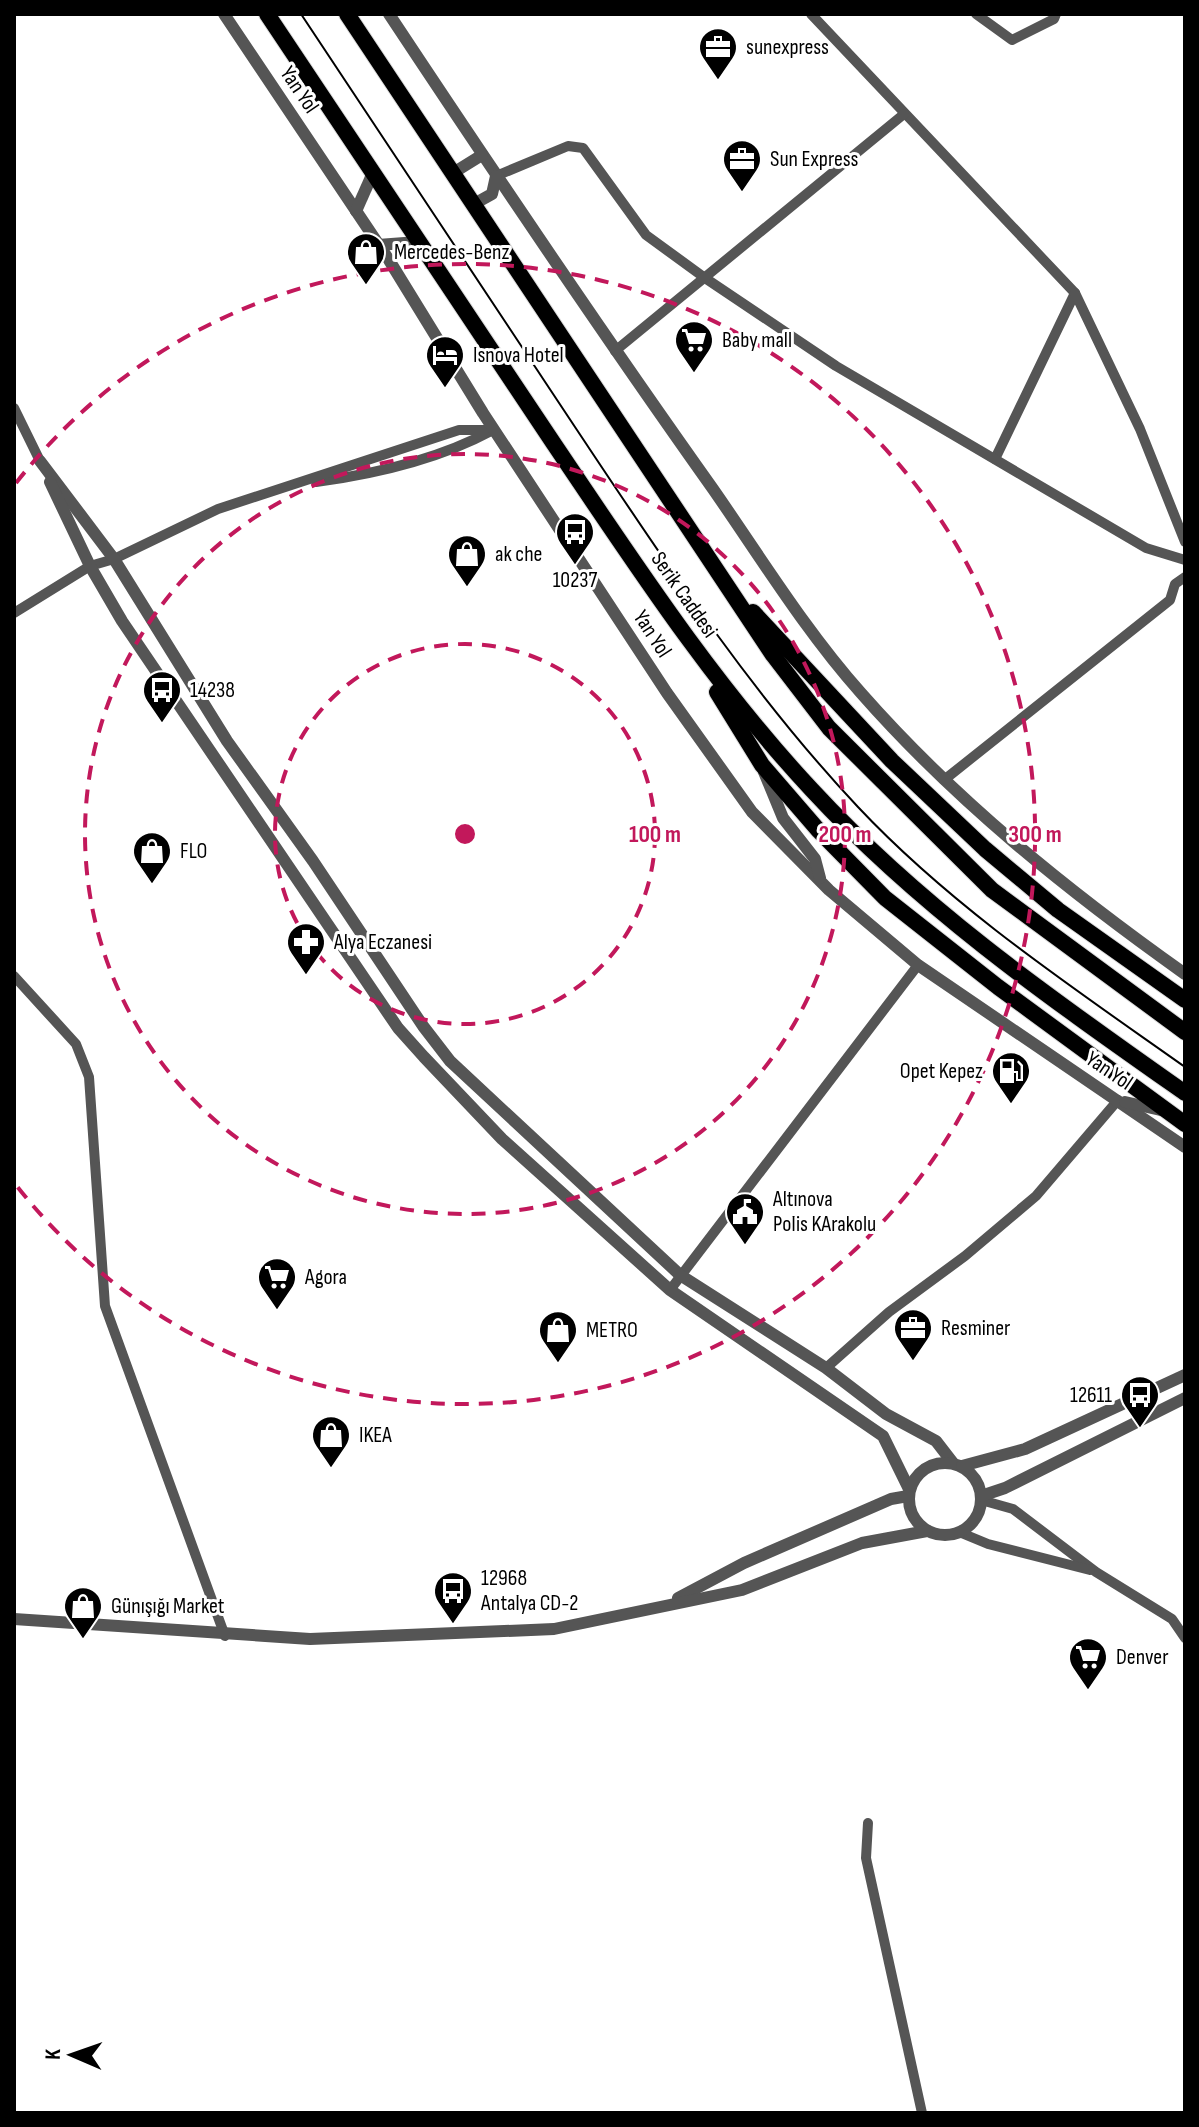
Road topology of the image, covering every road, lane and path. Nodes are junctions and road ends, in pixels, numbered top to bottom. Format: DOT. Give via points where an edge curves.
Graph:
graph roads {
  1 [pos="224,14"];
  2 [pos="267,14"];
  3 [pos="347,14"];
  4 [pos="389,14"];
  5 [pos="811,14"];
  6 [pos="976,14"];
  7 [pos="1056,14"];
  8 [pos="904,114"];
  9 [pos="482,155"];
  10 [pos="453,173"];
  11 [pos="372,175"];
  12 [pos="496,176"];
  13 [pos="474,204"];
  14 [pos="356,211"];
  15 [pos="418,242"];
  16 [pos="378,245"];
  17 [pos="705,278"];
  18 [pos="1075,293"];
  19 [pos="615,351"];
  20 [pos="14,408"];
  21 [pos="493,430"];
  22 [pos="995,459"];
  23 [pos="40,461"];
  24 [pos="1185,542"];
  25 [pos="114,559"];
  26 [pos="1185,560"];
  27 [pos="90,566"];
  28 [pos="1185,577"];
  29 [pos="723,581"];
  30 [pos="14,613"];
  31 [pos="670,615"];
  32 [pos="762,765"];
  33 [pos="944,780"];
  34 [pos="820,879"];
  35 [pos="918,965"];
  36 [pos="1185,974"];
  37 [pos="14,976"];
  38 [pos="1185,1000"];
  39 [pos="1185,1032"];
  40 [pos="1185,1093"];
  41 [pos="1118,1100"];
  42 [pos="1167,1112"];
  43 [pos="1185,1124"];
  44 [pos="1185,1147"];
  45 [pos="680,1275"];
  46 [pos="670,1290"];
  47 [pos="826,1368"];
  48 [pos="1185,1375"];
  49 [pos="1185,1398"];
  50 [pos="958,1465"];
  51 [pos="909,1492"];
  52 [pos="981,1498"];
  53 [pos="927,1531"];
  54 [pos="959,1532"];
  55 [pos="1096,1572"];
  56 [pos="664,1605"];
  57 [pos="14,1619"];
  58 [pos="225,1636"];
  59 [pos="1185,1638"];
  60 [pos="868,1823"];
  61 [pos="922,2113"];
  1 -- 14 [label="street, Yan Yol"];
  2 -- 11 [label="highway, Serik Caddesi"];
  3 -- 10 [label="highway, Serik Caddesi"];
  4 -- 9 [label="street"];
  5 -- 8 [label="street"];
  6 -- 7 [label="street" via="1012,40"];
  8 -- 17 [label="street"];
  8 -- 18 [label="street"];
  9 -- 10 [label="street"];
  9 -- 12 [label="street"];
  10 -- 13 [label="highway, Serik Caddesi"];
  11 -- 14 [label="street"];
  11 -- 15 [label="highway, Serik Caddesi"];
  12 -- 13 [label="street" via="492,194"];
  12 -- 17 [label="street" via="563,148 583,148 646,235"];
  12 -- 19 [label="street"];
  13 -- 29 [label="highway, Serik Caddesi"];
  14 -- 16 [label="street, Yan Yol"];
  15 -- 16 [label="street"];
  15 -- 31 [label="highway, Serik Caddesi"];
  16 -- 21 [label="street, Yan Yol"];
  17 -- 19 [label="street"];
  17 -- 22 [label="street" via="836,366"];
  18 -- 22 [label="street"];
  18 -- 24 [label="street" via="1140,429"];
  19 -- 33 [label="street" via="805,624 861,693"];
  20 -- 23 [label="street"];
  21 -- 25 [label="street" via="459,430 218,509"];
  21 -- 34 [label="street, Yan Yol" via="673,703 752,812"];
  22 -- 26 [label="street" via="1146,548"];
  23 -- 25 [label="street"];
  23 -- 27 [label="street"];
  25 -- 27 [label="street"];
  25 -- 45 [label="street" via="227,741 450,1061"];
  27 -- 30 [label="street"];
  27 -- 46 [label="street" via="398,1028 502,1139"];
  28 -- 33 [label="street" via="1175,584 1170,600"];
  29 -- 38 [label="highway" via="892,761 985,849 1058,910"];
  29 -- 39 [label="highway, Serik Caddesi" via="829,728 992,890"];
  31 -- 32 [label="highway"];
  31 -- 40 [label="highway, Serik Caddesi" via="749,719 813,791 943,917"];
  32 -- 34 [label="street" via="783,818 815,859"];
  32 -- 42 [label="highway" via="885,898"];
  33 -- 36 [label="street" via="1018,848"];
  34 -- 35 [label="street, Yan Yol"];
  35 -- 41 [label="street, Yan Yol"];
  35 -- 45 [label="street"];
  37 -- 58 [label="street" via="76,1044 89,1077 105,1306"];
  41 -- 42 [label="street"];
  41 -- 44 [label="street, Yan Yol"];
  41 -- 47 [label="street" via="1036,1196"];
  42 -- 43 [label="highway"];
  45 -- 46 [label="street"];
  45 -- 47 [label="street"];
  46 -- 51 [label="street" via="883,1436"];
  47 -- 50 [label="street" via="886,1414 936,1441"];
  48 -- 50 [label="street" via="1025,1449"];
  49 -- 52 [label="street"];
  50 -- 51 [label="street" via="931,1464 914,1479"];
  50 -- 52 [label="street" via="975,1479"];
  51 -- 53 [label="street" via="910,1510"];
  51 -- 56 [label="street" via="744,1563"];
  52 -- 54 [label="street" via="975,1519"];
  52 -- 55 [label="street" via="1013,1509"];
  53 -- 54 [label="street"];
  53 -- 56 [label="street" via="862,1543 742,1590"];
  54 -- 55 [label="street"];
  55 -- 59 [label="street" via="1172,1619"];
  56 -- 58 [label="street" via="554,1629 310,1639"];
  57 -- 58 [label="street"];
  60 -- 61 [label="street" via="866,1858"];
}
